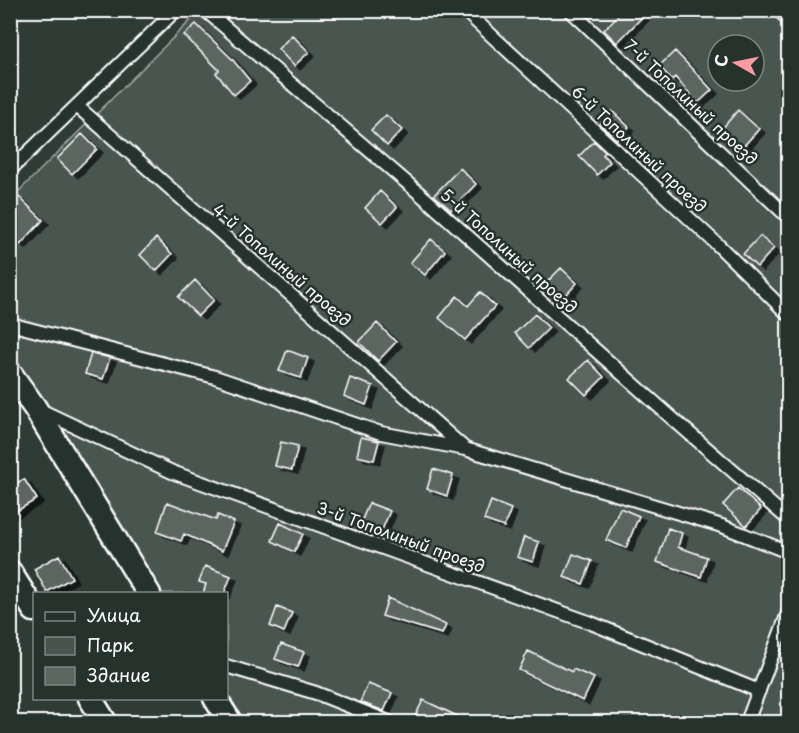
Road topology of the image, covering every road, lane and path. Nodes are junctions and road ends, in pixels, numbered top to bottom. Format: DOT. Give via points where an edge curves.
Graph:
graph roads {
  1 [pos="176,10"];
  2 [pos="205,10"];
  3 [pos="464,10"];
  4 [pos="570,10"];
  5 [pos="779,10"];
  6 [pos="789,20"];
  7 [pos="77,106"];
  8 [pos="10,170"];
  9 [pos="789,217"];
  10 [pos="789,314"];
  11 [pos="10,324"];
  12 [pos="10,373"];
  13 [pos="35,408"];
  14 [pos="465,448"];
  15 [pos="789,519"];
  16 [pos="789,552"];
  17 [pos="10,572"];
  18 [pos="148,592"];
  19 [pos="33,608"];
  20 [pos="789,613"];
  21 [pos="228,667"];
  22 [pos="759,691"];
  23 [pos="91,700"];
  24 [pos="215,700"];
  25 [pos="105,723"];
  26 [pos="230,723"];
  27 [pos="389,723"];
  28 [pos="747,723"];
  1 -- 7 [label="lane"];
  2 -- 15 [label="lane, 5-й Тополиный проезд" via="419,192"];
  3 -- 10 [label="lane, 6-й Тополиный проезд"];
  4 -- 9 [label="lane, 7-й Тополиный проезд"];
  5 -- 6 [label="lane"];
  7 -- 8 [label="lane"];
  7 -- 14 [label="lane, 4-й Тополиный проезд"];
  11 -- 14 [label="lane" via="215,377 381,433"];
  12 -- 13 [label="street"];
  13 -- 18 [label="street"];
  13 -- 22 [label="lane, 3-й Тополиный проезд" via="172,472 591,623"];
  14 -- 16 [label="lane" via="722,526"];
  17 -- 19 [label="street"];
  20 -- 22 [label="lane"];
  21 -- 27 [label="lane" via="316,693"];
  22 -- 28 [label="lane"];
  23 -- 25 [label="street"];
  24 -- 26 [label="street"];
}
